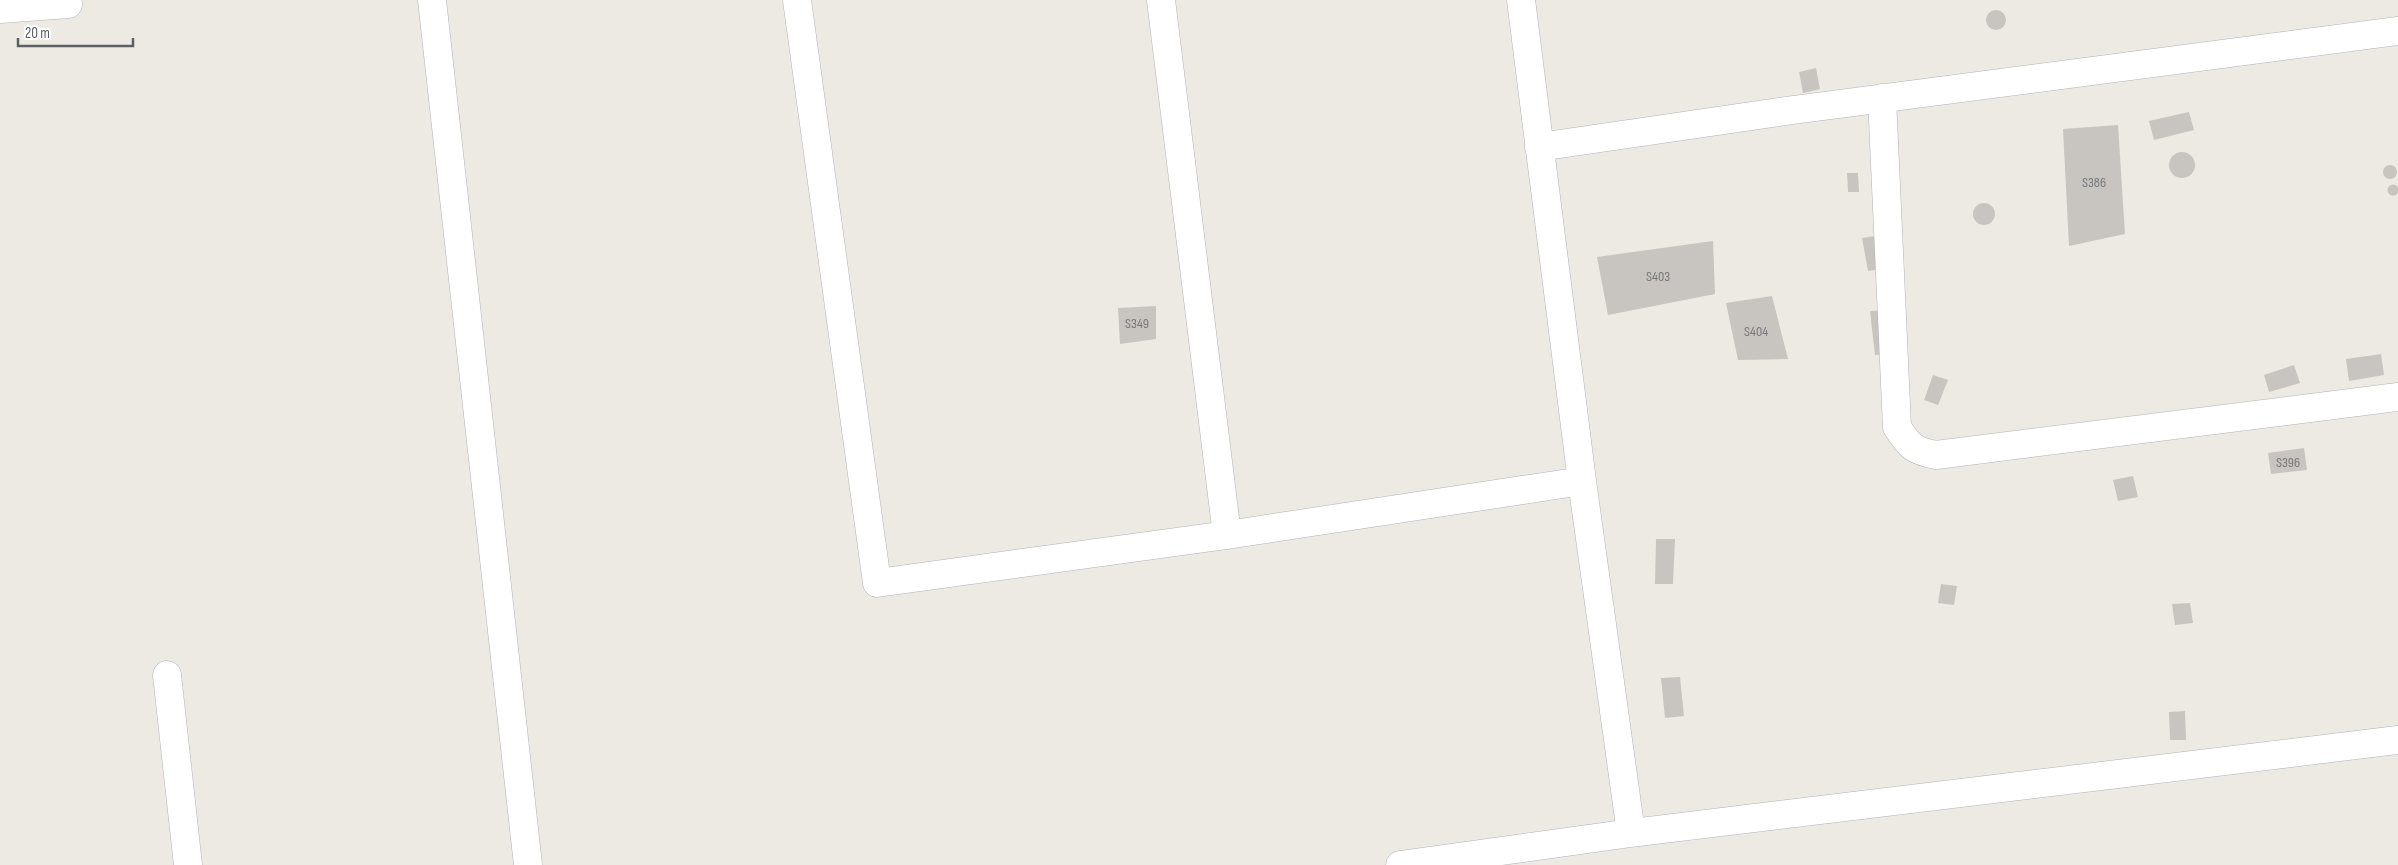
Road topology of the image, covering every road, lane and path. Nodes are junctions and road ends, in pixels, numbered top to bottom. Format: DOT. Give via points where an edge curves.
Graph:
graph roads {
  1 [pos="432,0"];
  2 [pos="796,0"];
  3 [pos="1160,0"];
  4 [pos="1521,0"];
  5 [pos="68,4"];
  6 [pos="0,10"];
  7 [pos="2398,31"];
  8 [pos="1882,98"];
  9 [pos="1539,147"];
  10 [pos="2398,397"];
  11 [pos="1582,481"];
  12 [pos="1227,535"];
  13 [pos="167,675"];
  14 [pos="2398,740"];
  15 [pos="1630,833"];
  16 [pos="188,865"];
  17 [pos="528,865"];
  18 [pos="1400,865"];
  1 -- 17 [label="street"];
  2 -- 12 [label="street" via="877,583"];
  3 -- 12 [label="street"];
  4 -- 9 [label="street"];
  5 -- 6 [label="street"];
  7 -- 8 [label="street"];
  8 -- 9 [label="street"];
  8 -- 10 [label="street" via="1897,427 1918,452 1936,455"];
  9 -- 11 [label="street"];
  11 -- 12 [label="street"];
  11 -- 15 [label="street"];
  13 -- 16 [label="street"];
  14 -- 15 [label="street"];
  15 -- 18 [label="street"];
}
